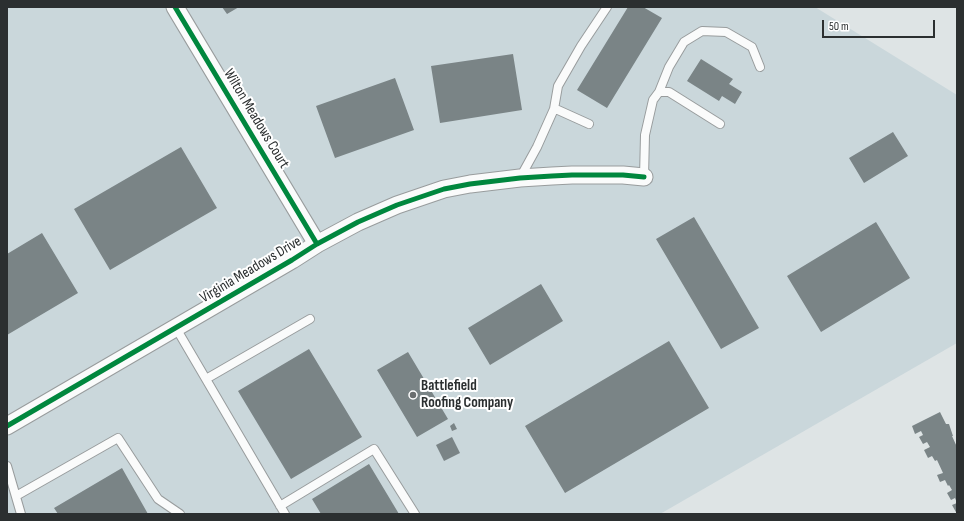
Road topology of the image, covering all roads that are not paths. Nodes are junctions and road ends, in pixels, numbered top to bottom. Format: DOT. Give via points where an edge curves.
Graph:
graph roads {
  1 [pos="175,7"];
  2 [pos="607,7"];
  3 [pos="760,67"];
  4 [pos="659,92"];
  5 [pos="554,109"];
  6 [pos="589,124"];
  7 [pos="720,124"];
  8 [pos="644,177"];
  9 [pos="520,178"];
  10 [pos="317,244"];
  11 [pos="310,319"];
  12 [pos="176,328"];
  13 [pos="206,379"];
  14 [pos="7,426"];
  15 [pos="7,466"];
  16 [pos="16,496"];
  17 [pos="280,506"];
  18 [pos="21,514"];
  19 [pos="180,514"];
  20 [pos="285,514"];
  21 [pos="415,514"];
  1 -- 10 [label="street, Wilton Meadows Court"];
  2 -- 5 [label="lane" via="580,46 558,86"];
  3 -- 4 [label="lane" via="752,47 726,32 702,31 684,42 669,67"];
  4 -- 7 [label="lane" via="669,92"];
  4 -- 8 [label="lane" via="654,100 645,135"];
  5 -- 6 [label="lane"];
  5 -- 9 [label="lane"];
  8 -- 9 [label="street, Virginia Meadows Drive" via="572,175"];
  9 -- 10 [label="street, Virginia Meadows Drive" via="444,189 397,205"];
  10 -- 12 [label="street, Virginia Meadows Drive"];
  11 -- 13 [label="lane"];
  12 -- 13 [label="lane"];
  12 -- 14 [label="street, Virginia Meadows Drive"];
  13 -- 17 [label="lane"];
  15 -- 16 [label="lane"];
  16 -- 18 [label="lane"];
  16 -- 19 [label="lane" via="118,438 158,499"];
  17 -- 20 [label="lane"];
  17 -- 21 [label="lane" via="374,449"];
}
